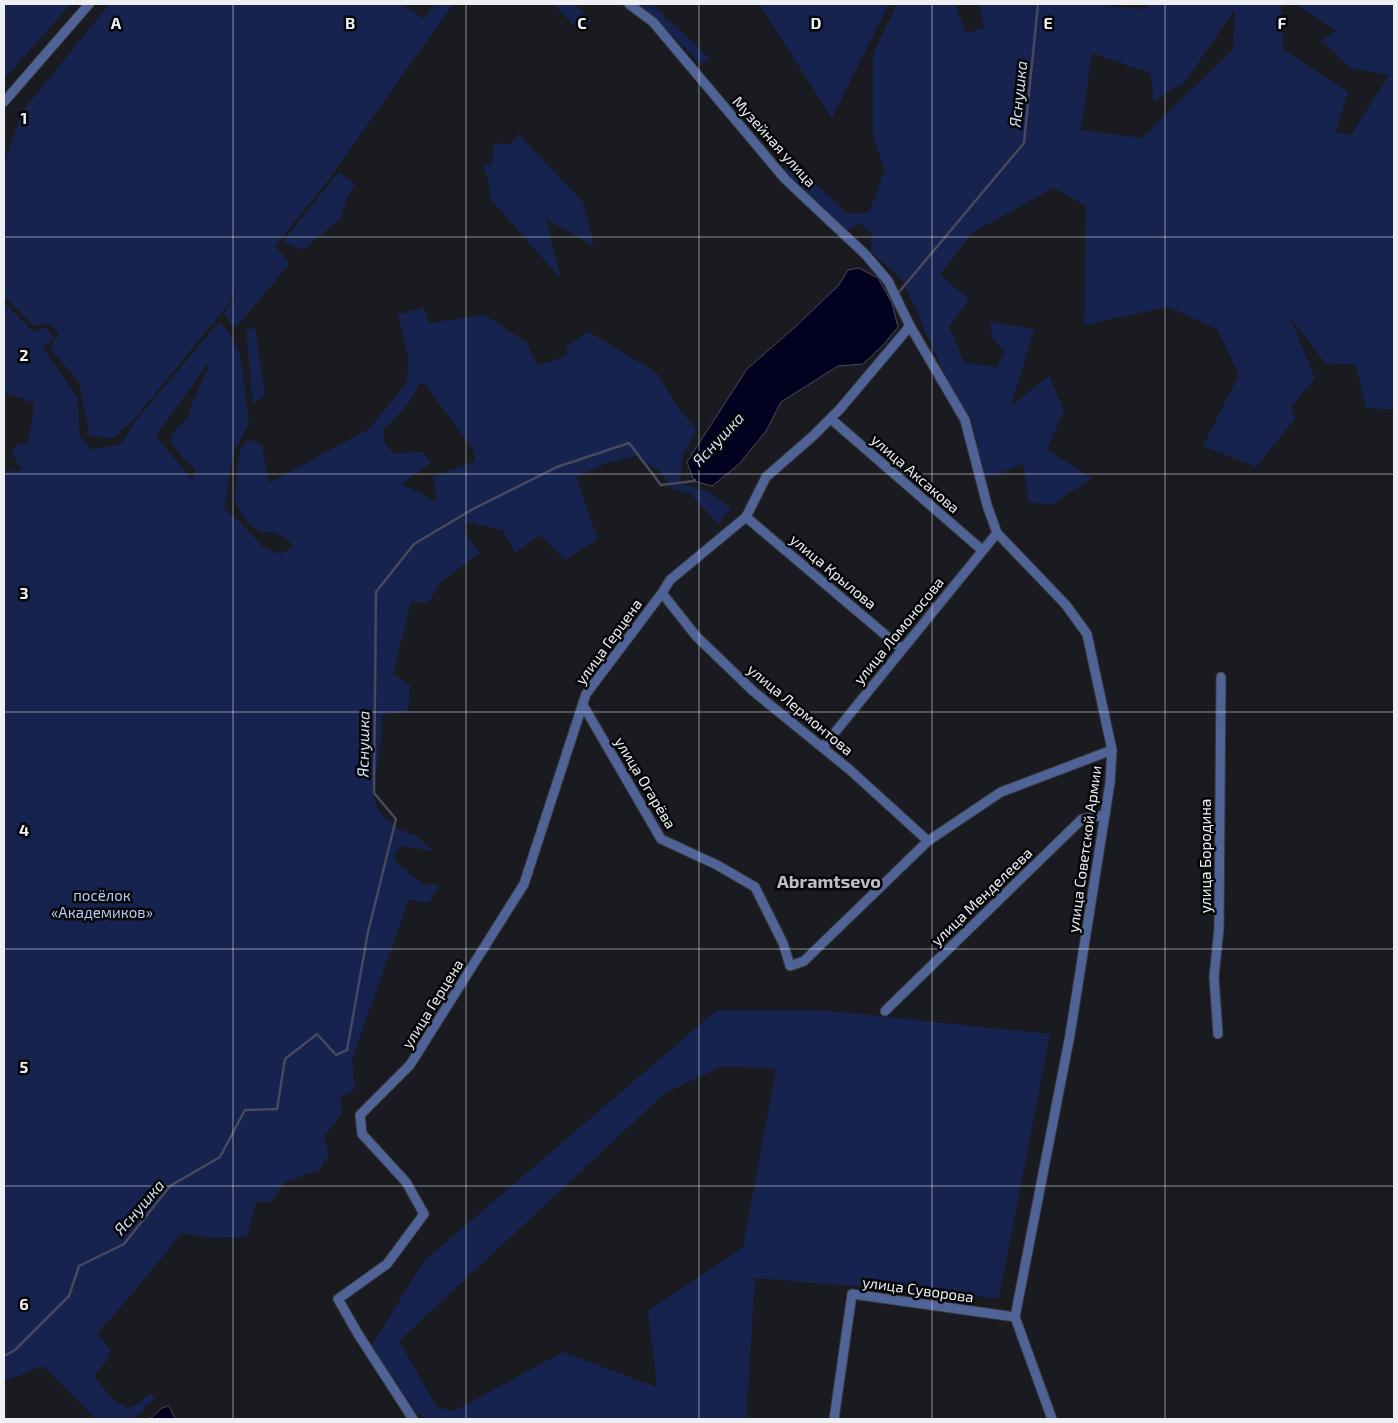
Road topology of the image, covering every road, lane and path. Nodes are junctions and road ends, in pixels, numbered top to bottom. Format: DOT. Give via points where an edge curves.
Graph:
graph roads {
  1 [pos="88,4"];
  2 [pos="629,4"];
  3 [pos="4,102"];
  4 [pos="910,326"];
  5 [pos="831,418"];
  6 [pos="746,517"];
  7 [pos="996,533"];
  8 [pos="982,550"];
  9 [pos="662,593"];
  10 [pos="902,649"];
  11 [pos="1221,677"];
  12 [pos="583,705"];
  13 [pos="823,747"];
  14 [pos="1112,750"];
  15 [pos="1105,815"];
  16 [pos="928,841"];
  17 [pos="885,1011"];
  18 [pos="1218,1034"];
  19 [pos="1015,1317"];
  20 [pos="413,1419"];
  21 [pos="834,1419"];
  22 [pos="1052,1419"];
  1 -- 3 [label="street"];
  2 -- 4 [label="street, Музейная улица" via="653,22 785,179 866,255 888,281"];
  4 -- 5 [label="street, улица Герцена"];
  4 -- 7 [label="street, улица Советской Армии" via="965,420"];
  5 -- 6 [label="street, улица Герцена" via="766,476"];
  5 -- 8 [label="street, улица Аксакова"];
  6 -- 9 [label="street, улица Герцена" via="670,580"];
  6 -- 10 [label="street, улица Крылова"];
  7 -- 8 [label="street, улица Ломоносова"];
  7 -- 14 [label="street, улица Советской Армии" via="1066,605 1087,634"];
  8 -- 10 [label="street, улица Ломоносова"];
  9 -- 12 [label="street, улица Герцена" via="586,694"];
  9 -- 13 [label="street, улица Лермонтова" via="696,636 754,691"];
  10 -- 13 [label="street, улица Ломоносова"];
  11 -- 18 [label="street, улица Бородина" via="1219,928 1214,977"];
  12 -- 16 [label="street, улица Огарёва" via="661,839 718,865 755,887 783,943 790,966 804,961"];
  12 -- 20 [label="street, улица Герцена" via="524,884 410,1065 360,1115 362,1134 406,1182 424,1214 387,1264 338,1299"];
  13 -- 16 [label="street, улица Лермонтова"];
  14 -- 15 [label="street, улица Советской Армии"];
  14 -- 16 [label="street" via="1001,792"];
  15 -- 17 [label="street, улица Менделеева" via="1082,819"];
  15 -- 19 [label="street, улица Советской Армии" via="1070,1034"];
  19 -- 21 [label="street, улица Суворова" via="852,1294"];
  19 -- 22 [label="street"];
}
